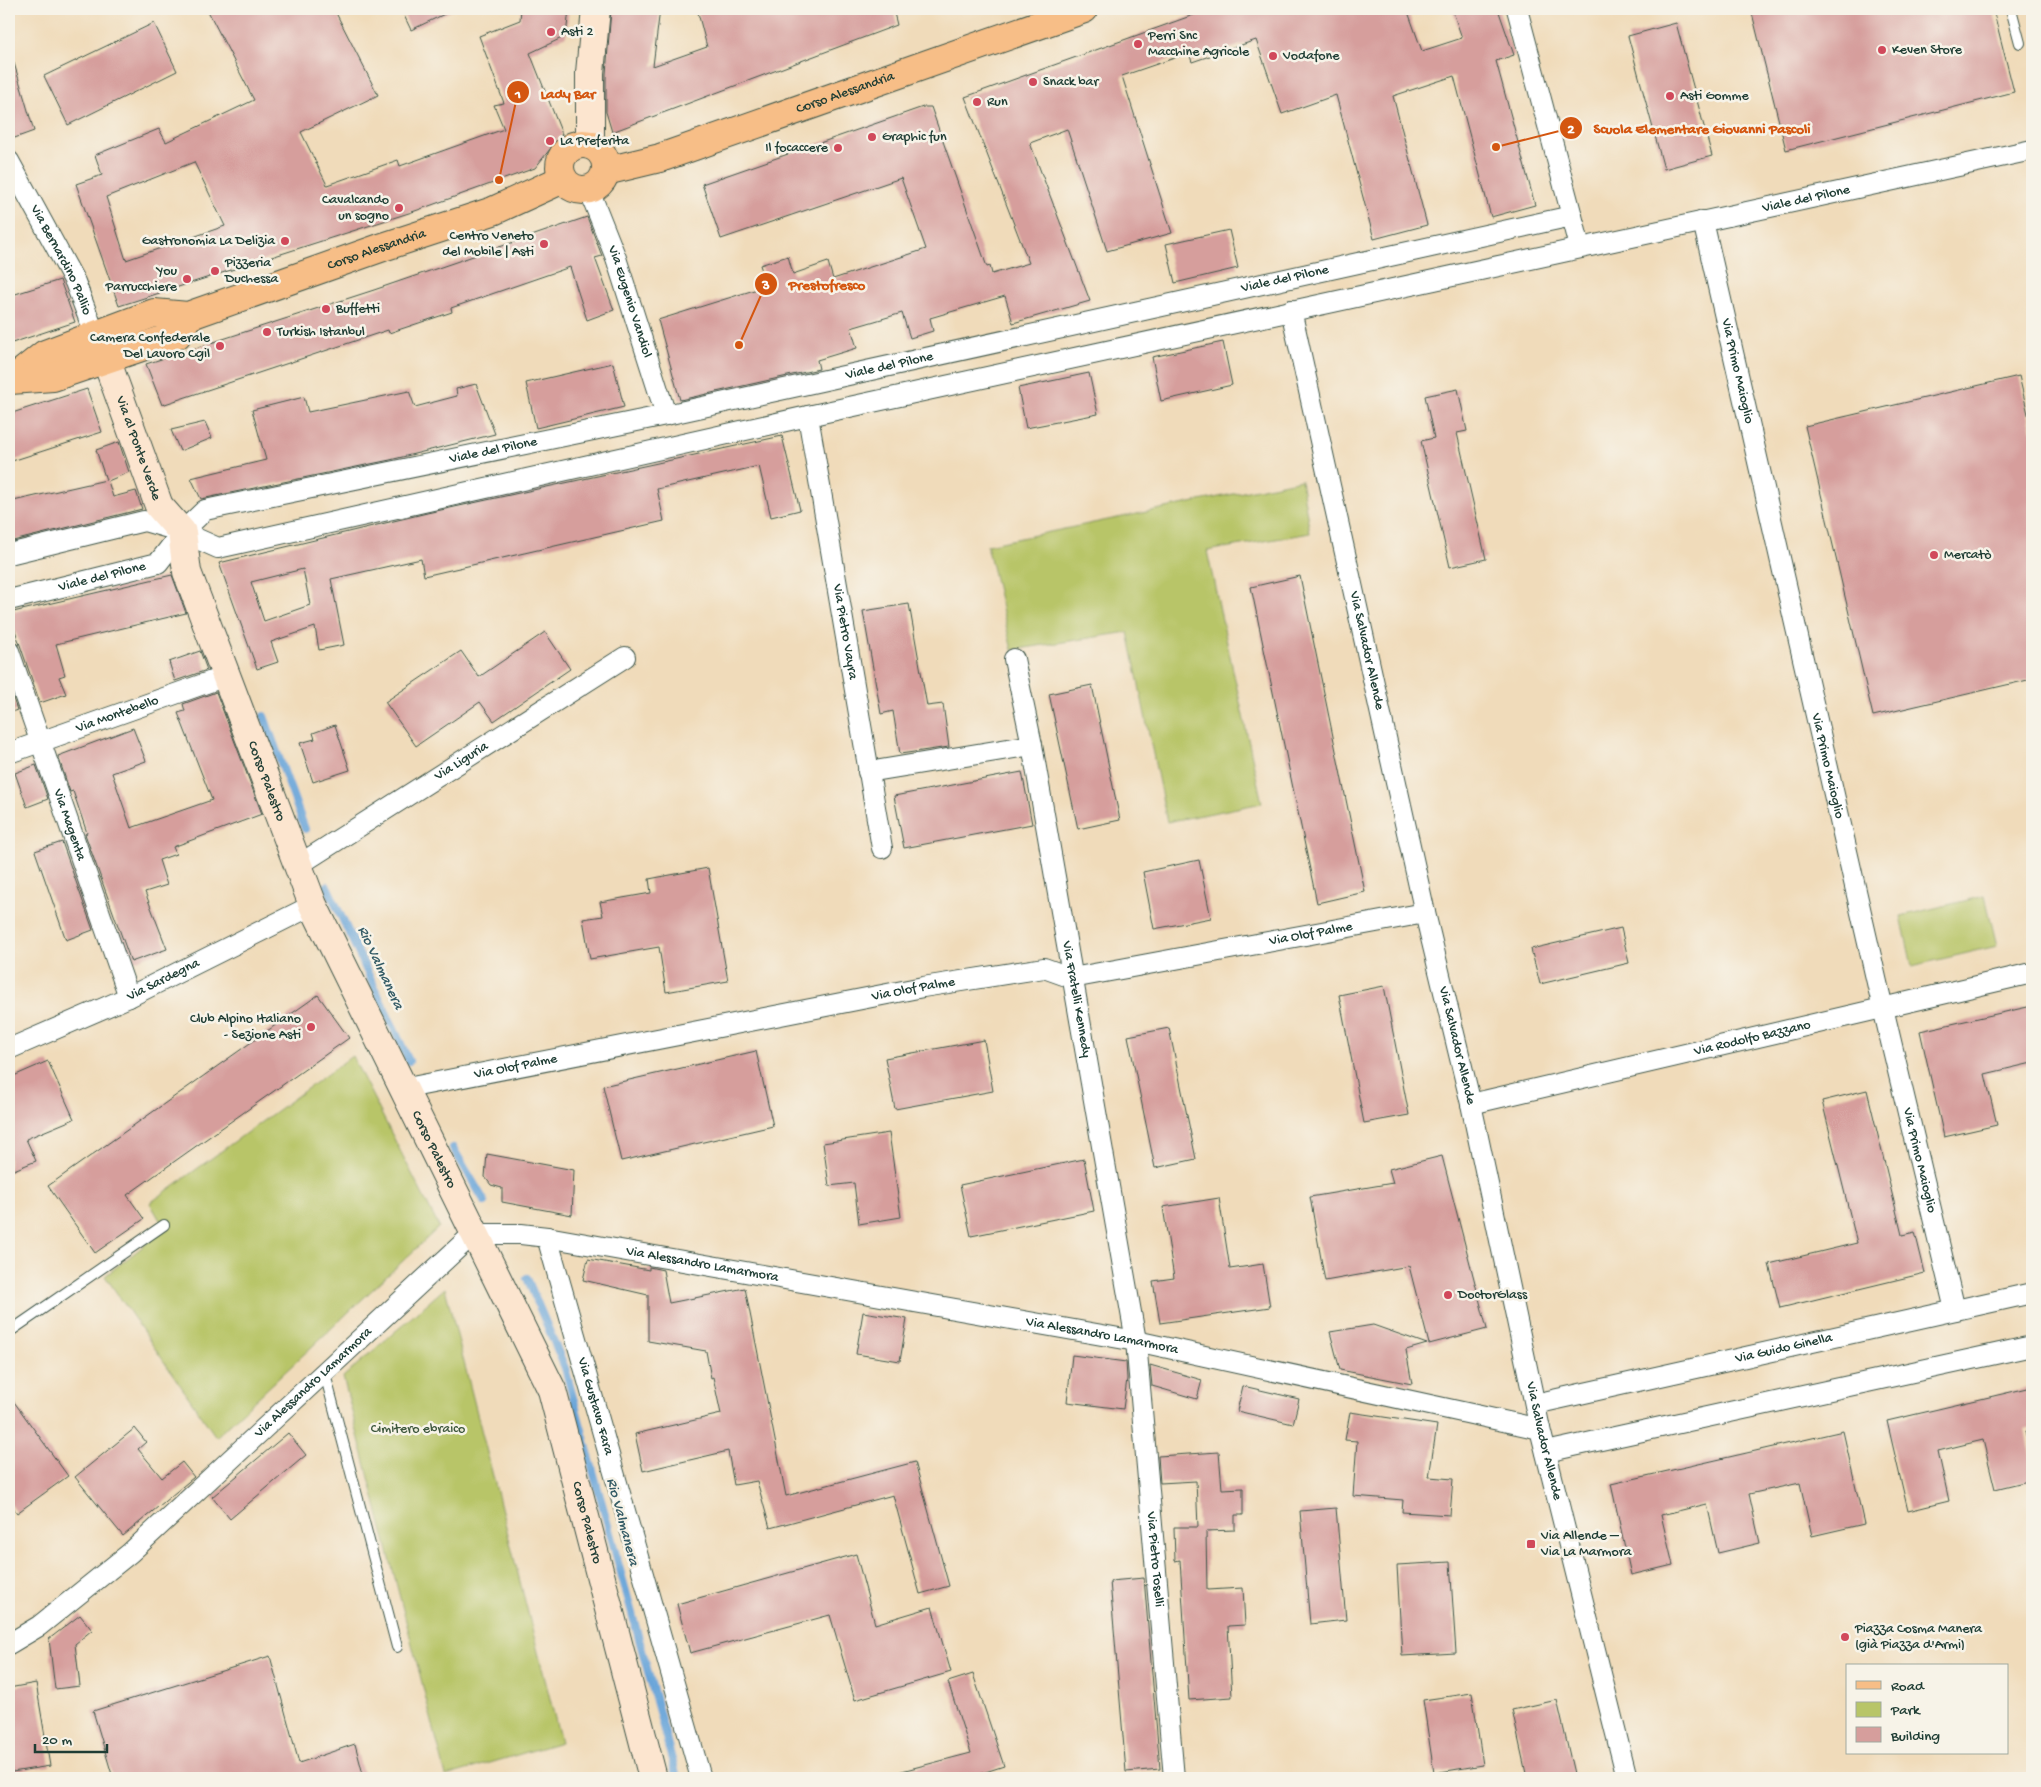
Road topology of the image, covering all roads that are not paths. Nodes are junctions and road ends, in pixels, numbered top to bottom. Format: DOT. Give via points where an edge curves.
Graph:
graph roads {
  1 [pos="596,9"];
  2 [pos="1084,9"];
  3 [pos="1517,9"];
  4 [pos="2011,9"];
  5 [pos="2020,43"];
  6 [pos="590,146"];
  7 [pos="2032,150"];
  8 [pos="9,161"];
  9 [pos="563,179"];
  10 [pos="597,180"];
  11 [pos="1572,216"];
  12 [pos="1703,221"];
  13 [pos="1580,248"];
  14 [pos="1291,310"];
  15 [pos="188,316"];
  16 [pos="95,335"];
  17 [pos="106,360"];
  18 [pos="12,379"];
  19 [pos="666,416"];
  20 [pos="808,416"];
  21 [pos="182,532"];
  22 [pos="9,554"];
  23 [pos="9,600"];
  24 [pos="9,651"];
  25 [pos="625,657"];
  26 [pos="1014,659"];
  27 [pos="226,676"];
  28 [pos="42,742"];
  29 [pos="1032,745"];
  30 [pos="9,753"];
  31 [pos="868,772"];
  32 [pos="882,848"];
  33 [pos="297,866"];
  34 [pos="313,905"];
  35 [pos="1425,913"];
  36 [pos="2032,973"];
  37 [pos="1072,978"];
  38 [pos="129,997"];
  39 [pos="1883,1006"];
  40 [pos="9,1049"];
  41 [pos="402,1089"];
  42 [pos="1471,1104"];
  43 [pos="164,1225"];
  44 [pos="473,1234"];
  45 [pos="547,1237"];
  46 [pos="2032,1293"];
  47 [pos="1955,1310"];
  48 [pos="9,1332"];
  49 [pos="1136,1342"];
  50 [pos="2032,1346"];
  51 [pos="325,1374"];
  52 [pos="1535,1404"];
  53 [pos="1540,1429"];
  54 [pos="1546,1452"];
  55 [pos="9,1644"];
  56 [pos="397,1648"];
  57 [pos="653,1778"];
  58 [pos="701,1778"];
  59 [pos="1174,1778"];
  60 [pos="1627,1778"];
  1 -- 6 [label="street" via="590,73"];
  2 -- 10 [label="main road, Corso Alessandria"];
  3 -- 11 [label="street"];
  4 -- 5 [label="lane"];
  6 -- 9 [label="main road" via="575,146 563,156 560,164"];
  6 -- 10 [label="main road" via="601,153"];
  7 -- 12 [label="street, Viale del Pilone"];
  8 -- 16 [label="street, Via Bernardino Pallio" via="75,282"];
  9 -- 10 [label="main road" via="574,189"];
  9 -- 15 [label="main road, Corso Alessandria" via="493,211"];
  10 -- 19 [label="street, Via Eugenio Vandiol" via="616,258"];
  11 -- 13 [label="street"];
  11 -- 19 [label="street, Viale del Pilone"];
  12 -- 13 [label="street, Viale del Pilone"];
  12 -- 39 [label="street, Via Primo Maioglio"];
  13 -- 14 [label="street, Viale del Pilone"];
  14 -- 20 [label="street, Viale del Pilone"];
  14 -- 35 [label="street, Via Salvador Allende"];
  15 -- 16 [label="main road, Corso Alessandria" via="154,313"];
  15 -- 17 [label="main road, Corso Alessandria" via="177,335"];
  16 -- 18 [label="main road, Corso Alessandria" via="45,354"];
  17 -- 18 [label="main road, Corso Alessandria" via="53,377"];
  17 -- 21 [label="street, Via al Ponte Verde" via="160,506"];
  19 -- 21 [label="street, Viale del Pilone" via="205,510"];
  20 -- 21 [label="street, Viale del Pilone" via="218,548"];
  20 -- 31 [label="street, Via Pietro Vayra"];
  21 -- 22 [label="street, Viale del Pilone" via="144,521"];
  21 -- 23 [label="street, Viale del Pilone" via="158,563"];
  21 -- 27 [label="street, Corso Palestro" via="187,572"];
  24 -- 28 [label="street, Via Magenta"];
  25 -- 33 [label="street, Via Liguria"];
  26 -- 29 [label="street, Via Fratelli Kennedy"];
  27 -- 28 [label="street, Via Montebello"];
  27 -- 33 [label="street, Corso Palestro"];
  28 -- 30 [label="street, Via Montebello"];
  28 -- 38 [label="street, Via Magenta"];
  29 -- 31 [label="street"];
  29 -- 37 [label="street, Via Fratelli Kennedy"];
  31 -- 32 [label="street, Via Pietro Vayra"];
  33 -- 34 [label="street, Corso Palestro"];
  34 -- 38 [label="street, Via Sardegna"];
  34 -- 41 [label="street, Corso Palestro"];
  35 -- 37 [label="street, Via Olof Palme"];
  35 -- 42 [label="street, Via Salvador Allende"];
  36 -- 39 [label="street, Via Rodolfo Bazzano"];
  37 -- 41 [label="street, Via Olof Palme" via="1044,968 924,987"];
  37 -- 49 [label="street, Via Fratelli Kennedy"];
  38 -- 40 [label="street, Via Sardegna"];
  39 -- 42 [label="street, Via Rodolfo Bazzano"];
  39 -- 47 [label="street, Via Primo Maioglio"];
  41 -- 44 [label="street, Corso Palestro"];
  42 -- 52 [label="street, Via Salvador Allende"];
  43 -- 48 [label="lane"];
  44 -- 45 [label="street, Via Alessandro Lamarmora"];
  44 -- 51 [label="street, Via Alessandro Lamarmora"];
  44 -- 57 [label="street, Corso Palestro" via="552,1390"];
  45 -- 49 [label="street, Via Alessandro Lamarmora"];
  45 -- 58 [label="street, Via Gustavo Fara"];
  46 -- 47 [label="street, Via Guido Ginella"];
  47 -- 52 [label="street, Via Guido Ginella"];
  49 -- 53 [label="street, Via Alessandro Lamarmora"];
  49 -- 59 [label="street, Via Pietro Toselli"];
  50 -- 54 [label="street"];
  51 -- 55 [label="street, Via Alessandro Lamarmora" via="130,1553 38,1626"];
  51 -- 56 [label="lane"];
  52 -- 53 [label="street, Via Salvador Allende"];
  53 -- 54 [label="street, Via Salvador Allende"];
  54 -- 60 [label="street, Via Salvador Allende"];
}
